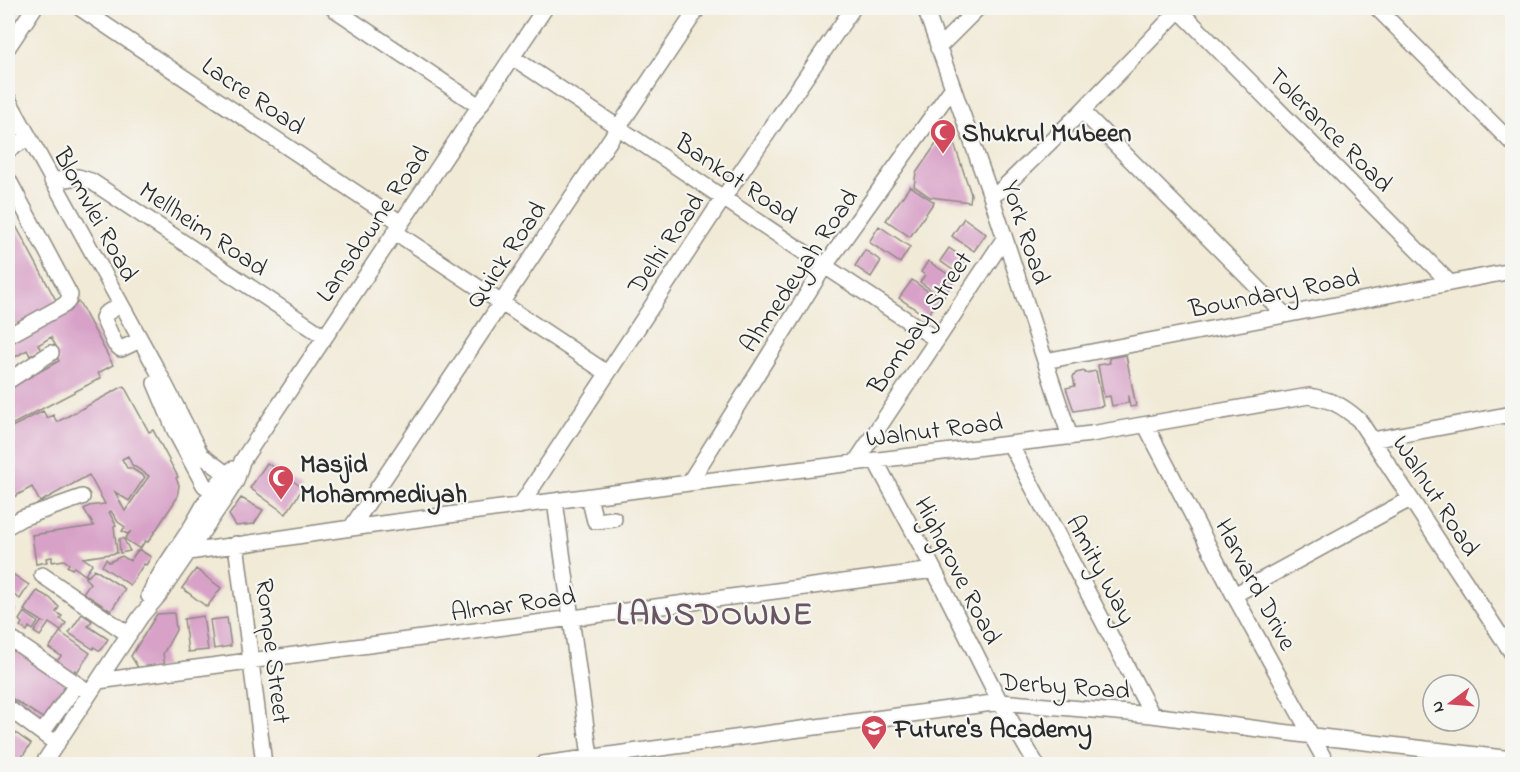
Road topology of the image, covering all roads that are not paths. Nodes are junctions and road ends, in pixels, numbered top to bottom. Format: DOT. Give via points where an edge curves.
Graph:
graph roads {
  1 [pos="34,8"];
  2 [pos="80,8"];
  3 [pos="333,8"];
  4 [pos="545,8"];
  5 [pos="698,8"];
  6 [pos="853,8"];
  7 [pos="925,8"];
  8 [pos="978,8"];
  9 [pos="1377,8"];
  10 [pos="1180,9"];
  11 [pos="8,46"];
  12 [pos="938,48"];
  13 [pos="512,57"];
  14 [pos="953,87"];
  15 [pos="8,99"];
  16 [pos="479,106"];
  17 [pos="1082,111"];
  18 [pos="618,127"];
  19 [pos="25,131"];
  20 [pos="8,132"];
  21 [pos="1512,143"];
  22 [pos="8,150"];
  23 [pos="8,179"];
  24 [pos="52,181"];
  25 [pos="991,196"];
  26 [pos="724,197"];
  27 [pos="398,227"];
  28 [pos="1004,239"];
  29 [pos="824,267"];
  30 [pos="1512,271"];
  31 [pos="1449,282"];
  32 [pos="501,302"];
  33 [pos="120,305"];
  34 [pos="1284,314"];
  35 [pos="8,336"];
  36 [pos="324,338"];
  37 [pos="936,339"];
  38 [pos="143,346"];
  39 [pos="51,353"];
  40 [pos="1045,361"];
  41 [pos="607,373"];
  42 [pos="8,381"];
  43 [pos="1512,414"];
  44 [pos="1146,426"];
  45 [pos="1070,437"];
  46 [pos="1372,440"];
  47 [pos="1010,444"];
  48 [pos="875,460"];
  49 [pos="855,463"];
  50 [pos="231,477"];
  51 [pos="689,483"];
  52 [pos="218,496"];
  53 [pos="82,497"];
  54 [pos="589,497"];
  55 [pos="1410,499"];
  56 [pos="555,501"];
  57 [pos="520,506"];
  58 [pos="614,519"];
  59 [pos="8,525"];
  60 [pos="206,526"];
  61 [pos="351,528"];
  62 [pos="232,544"];
  63 [pos="189,552"];
  64 [pos="934,570"];
  65 [pos="42,575"];
  66 [pos="1234,595"];
  67 [pos="141,616"];
  68 [pos="571,619"];
  69 [pos="129,634"];
  70 [pos="8,637"];
  71 [pos="1512,653"];
  72 [pos="250,662"];
  73 [pos="89,686"];
  74 [pos="1000,702"];
  75 [pos="8,708"];
  76 [pos="1152,715"];
  77 [pos="42,733"];
  78 [pos="1312,736"];
  79 [pos="57,744"];
  80 [pos="1512,759"];
  81 [pos="590,762"];
  82 [pos="43,765"];
  83 [pos="264,765"];
  84 [pos="543,765"];
  85 [pos="1036,765"];
  86 [pos="1327,765"];
  1 -- 11 [label="street"];
  2 -- 27 [label="street, Lacre Road"];
  3 -- 16 [label="street"];
  4 -- 13 [label="street, Lansdowne Road"];
  5 -- 18 [label="street, Quick Road"];
  6 -- 26 [label="street, Delhi Road"];
  7 -- 12 [label="street, York Road"];
  8 -- 12 [label="street"];
  9 -- 21 [label="street"];
  10 -- 17 [label="street"];
  10 -- 31 [label="street, Tolerance Road"];
  12 -- 14 [label="street, York Road"];
  13 -- 16 [label="street, Lansdowne Road"];
  13 -- 18 [label="street, Bankot Road"];
  14 -- 25 [label="street, York Road"];
  14 -- 29 [label="street, Ahmedeyah Road"];
  15 -- 19 [label="street, Blomvlei Road"];
  16 -- 27 [label="street, Lansdowne Road"];
  17 -- 25 [label="street"];
  17 -- 34 [label="street"];
  18 -- 26 [label="street, Bankot Road"];
  18 -- 32 [label="street, Quick Road"];
  19 -- 20 [label="street"];
  19 -- 22 [label="street"];
  19 -- 24 [label="street, Blomvlei Road"];
  23 -- 35 [label="street" via="70,295 64,305"];
  24 -- 33 [label="street, Blomvlei Road"];
  24 -- 36 [label="street, Mellheim Road" via="78,177 91,181"];
  25 -- 28 [label="street, York Road"];
  26 -- 29 [label="street, Bankot Road"];
  26 -- 41 [label="street, Delhi Road"];
  27 -- 32 [label="street, Lacre Road"];
  27 -- 36 [label="street, Lansdowne Road"];
  28 -- 37 [label="street, Bombay Street"];
  28 -- 40 [label="street, York Road"];
  29 -- 37 [label="street, Bankot Road"];
  29 -- 51 [label="street, Ahmedeyah Road"];
  30 -- 31 [label="street, Boundary Road"];
  31 -- 34 [label="street, Boundary Road"];
  32 -- 41 [label="street, Lacre Road"];
  32 -- 61 [label="street, Quick Road"];
  33 -- 38 [label="street, Blomvlei Road"];
  33 -- 38 [label="street" via="103,318 115,344 121,349"];
  34 -- 40 [label="street, Boundary Road"];
  36 -- 50 [label="street, Lansdowne Road"];
  37 -- 49 [label="street, Bombay Street"];
  38 -- 50 [label="street, Blomvlei Road" via="201,455"];
  38 -- 52 [label="street, Blomvlei Road" via="176,433 204,485"];
  39 -- 42 [label="street"];
  40 -- 45 [label="street, York Road"];
  41 -- 57 [label="street, Delhi Road"];
  43 -- 46 [label="street"];
  44 -- 45 [label="street, Walnut Road"];
  44 -- 46 [label="street, Walnut Road" via="1310,396 1342,406 1359,420"];
  44 -- 66 [label="street, Harvard Drive"];
  45 -- 47 [label="street, Walnut Road"];
  46 -- 55 [label="street, Walnut Road"];
  47 -- 48 [label="street, Walnut Road"];
  47 -- 76 [label="street, Amity Way"];
  48 -- 49 [label="street, Walnut Road"];
  48 -- 64 [label="street, Highgrove Road"];
  49 -- 51 [label="street, Walnut Road"];
  50 -- 52 [label="street, Lansdowne Road"];
  51 -- 54 [label="street, Walnut Road"];
  52 -- 60 [label="street, Lansdowne Road"];
  52 -- 67 [label="street, Lansdowne Road" via="165,566"];
  53 -- 59 [label="street"];
  54 -- 56 [label="street, Walnut Road"];
  54 -- 58 [label="street" via="595,521"];
  55 -- 66 [label="street"];
  55 -- 71 [label="street, Walnut Road"];
  56 -- 57 [label="street, Walnut Road"];
  56 -- 68 [label="street"];
  57 -- 61 [label="street, Walnut Road"];
  60 -- 62 [label="street" via="215,538"];
  60 -- 63 [label="street, Lansdowne Road"];
  61 -- 62 [label="street, Walnut Road"];
  62 -- 63 [label="street, Walnut Road"];
  62 -- 72 [label="street, Rompe Street"];
  63 -- 67 [label="street, Lansdowne Road"];
  64 -- 68 [label="street, Almar Road"];
  64 -- 74 [label="street, Highgrove Road"];
  65 -- 69 [label="street"];
  66 -- 78 [label="street, Harvard Drive"];
  67 -- 69 [label="street, Lansdowne Road"];
  68 -- 72 [label="street, Almar Road"];
  68 -- 81 [label="street"];
  69 -- 73 [label="street, Lansdowne Road"];
  70 -- 73 [label="street"];
  72 -- 73 [label="street, Almar Road"];
  72 -- 83 [label="street, Rompe Street"];
  73 -- 77 [label="street"];
  73 -- 79 [label="street, Lansdowne Road"];
  74 -- 76 [label="street, Derby Road"];
  74 -- 81 [label="street, Derby Road"];
  74 -- 85 [label="street, Highgrove Road"];
  75 -- 77 [label="street"];
  76 -- 78 [label="street, Derby Road"];
  77 -- 79 [label="street"];
  78 -- 80 [label="street, Derby Road"];
  78 -- 86 [label="street, Harvard Drive"];
  79 -- 82 [label="street, Lansdowne Road"];
  81 -- 84 [label="street, Derby Road"];
}
